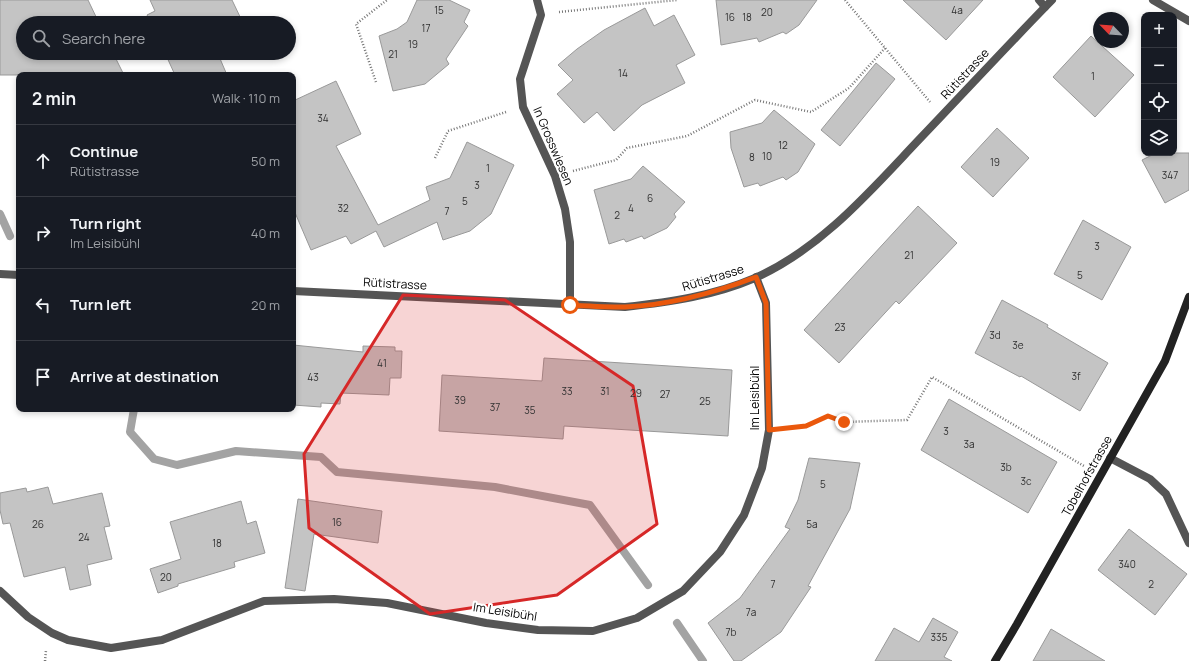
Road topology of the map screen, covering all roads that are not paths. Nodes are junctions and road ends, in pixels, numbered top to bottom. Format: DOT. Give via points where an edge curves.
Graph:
graph roads {
  1 [pos="537,0"];
  2 [pos="1039,0"];
  3 [pos="1052,0"];
  4 [pos="1153,0"];
  5 [pos="1045,7"];
  6 [pos="1189,21"];
  7 [pos="0,274"];
  8 [pos="16,275"];
  9 [pos="756,277"];
  10 [pos="296,291"];
  11 [pos="1189,297"];
  12 [pos="570,305"];
  13 [pos="1110,458"];
  14 [pos="1189,543"];
  15 [pos="0,591"];
  16 [pos="995,661"];
  1 -- 12 [label="street, In Grosswiesen" via="541,15 520,79 523,107 555,176 565,209 570,242"];
  2 -- 5 [label="street"];
  3 -- 5 [label="street, Rütistrasse"];
  4 -- 6 [label="street"];
  5 -- 9 [label="street, Rütistrasse" via="870,192 827,232 798,254"];
  7 -- 8 [label="street"];
  9 -- 12 [label="street, Rütistrasse" via="720,291 679,301 626,307"];
  9 -- 15 [label="street, Im Leisibühl" via="766,303 769,430 762,468 744,515 720,552 683,591 637,618 593,631 523,628 387,603 334,599 264,601 162,640 111,648 68,640 52,633 28,617"];
  10 -- 12 [label="street, Rütistrasse"];
  11 -- 13 [label="main road, Tobelhofstrasse" via="1164,361"];
  13 -- 14 [label="street" via="1150,479 1166,494"];
  13 -- 16 [label="main road, Tobelhofstrasse"];
}
